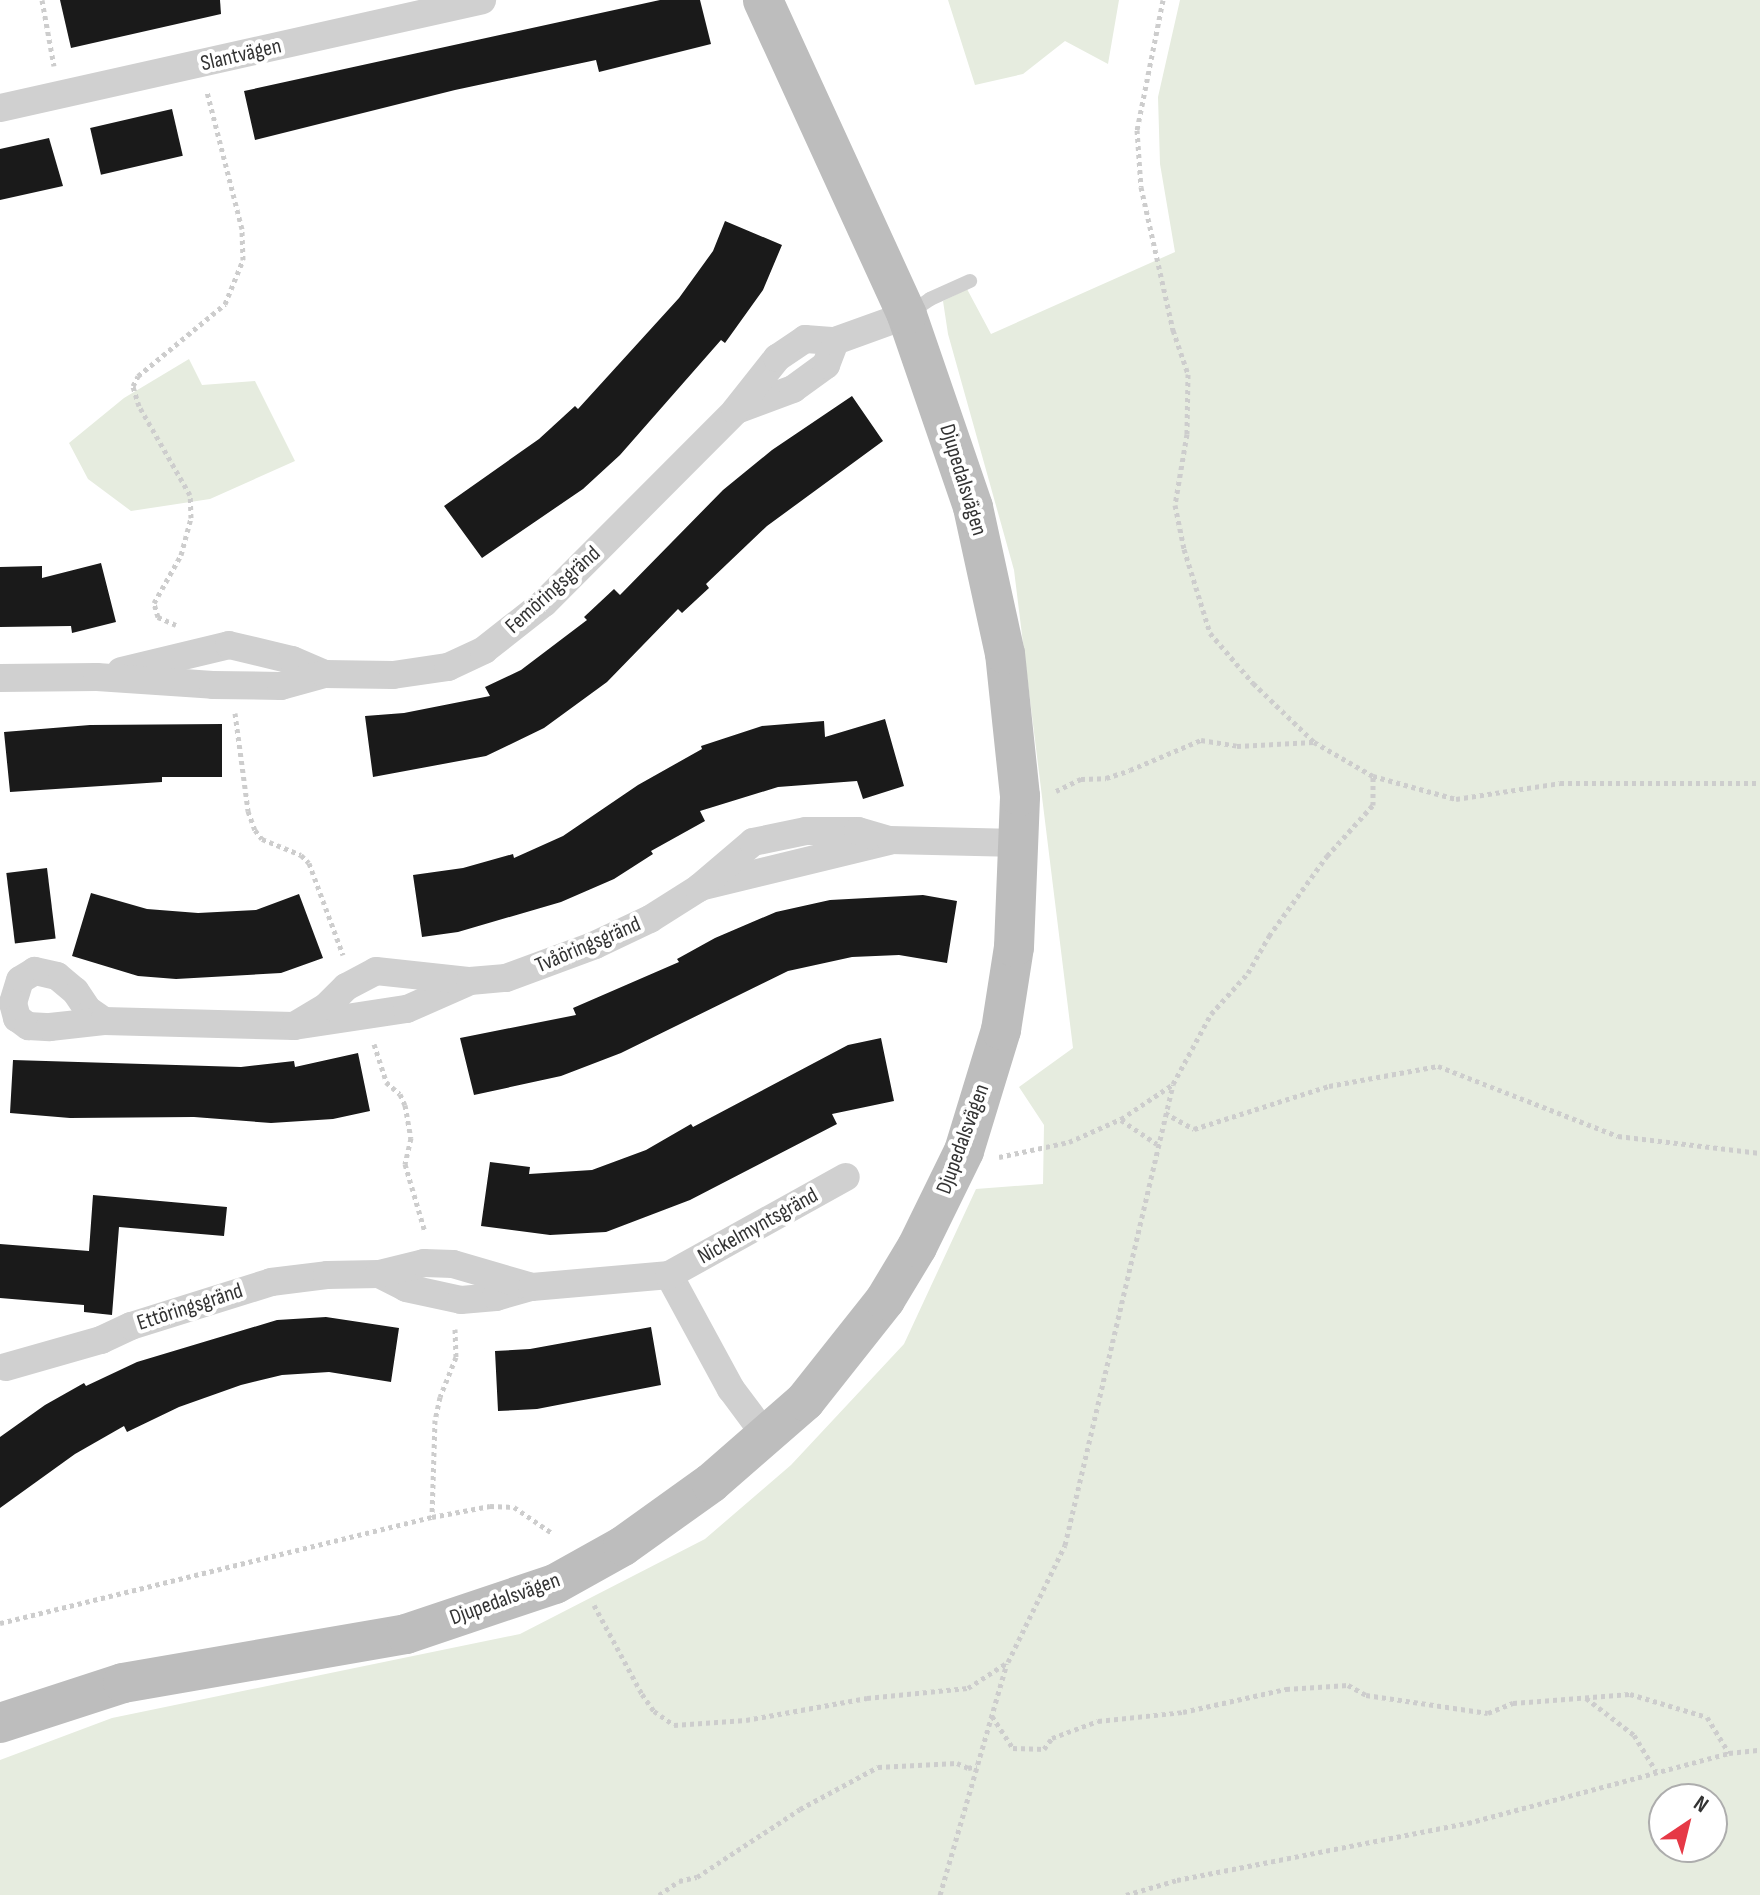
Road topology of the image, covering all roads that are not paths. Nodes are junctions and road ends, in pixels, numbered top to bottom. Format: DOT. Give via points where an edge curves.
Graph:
graph roads {
  1 [pos="482,0"];
  2 [pos="763,0"];
  3 [pos="0,108"];
  4 [pos="970,281"];
  5 [pos="907,315"];
  6 [pos="325,674"];
  7 [pos="97,677"];
  8 [pos="0,678"];
  9 [pos="1020,843"];
  10 [pos="470,981"];
  11 [pos="104,1021"];
  12 [pos="0,1024"];
  13 [pos="28,1026"];
  14 [pos="294,1026"];
  15 [pos="846,1177"];
  16 [pos="379,1274"];
  17 [pos="669,1275"];
  18 [pos="532,1287"];
  19 [pos="6,1367"];
  20 [pos="766,1436"];
  21 [pos="0,1723"];
  1 -- 3 [label="street, Slantvägen"];
  2 -- 5 [label="street, Djupedalsvägen"];
  4 -- 5 [label="lane"];
  5 -- 6 [label="street, Femöringsgränd" via="835,341 826,365 793,389 735,411 544,603 484,650 448,667 393,675"];
  5 -- 9 [label="street, Djupedalsvägen" via="952,436 988,567 1005,654"];
  6 -- 7 [label="street, Femöringsgränd" via="281,686"];
  6 -- 7 [label="street, Femöringsgränd" via="229,645"];
  7 -- 8 [label="street, Femöringsgränd"];
  9 -- 10 [label="street, Tvåöringsgränd" via="890,840 699,888 595,945 506,978"];
  9 -- 20 [label="street, Djupedalsvägen" via="1014,947 1001,1030 964,1151 885,1300 805,1401"];
  10 -- 14 [label="street, Tvåöringsgränd" via="407,1009"];
  10 -- 14 [label="street, Tvåöringsgränd" via="376,971"];
  11 -- 13 [label="street, Tvåöringsgränd"];
  11 -- 13 [label="street" via="57,976 35,971 20,980 13,1003 17,1018"];
  11 -- 14 [label="street, Tvåöringsgränd"];
  12 -- 13 [label="street, Tvåöringsgränd"];
  15 -- 17 [label="street, Nickelmyntsgränd"];
  16 -- 18 [label="street, Ettöringsgränd" via="453,1264"];
  16 -- 18 [label="street, Ettöringsgränd" via="406,1288 447,1298 496,1297"];
  16 -- 19 [label="street, Ettöringsgränd" via="271,1282"];
  17 -- 18 [label="street, Ettöringsgränd"];
  17 -- 20 [label="street" via="731,1389"];
  20 -- 21 [label="street, Djupedalsvägen" via="623,1546 555,1584 406,1634 123,1683"];
}
